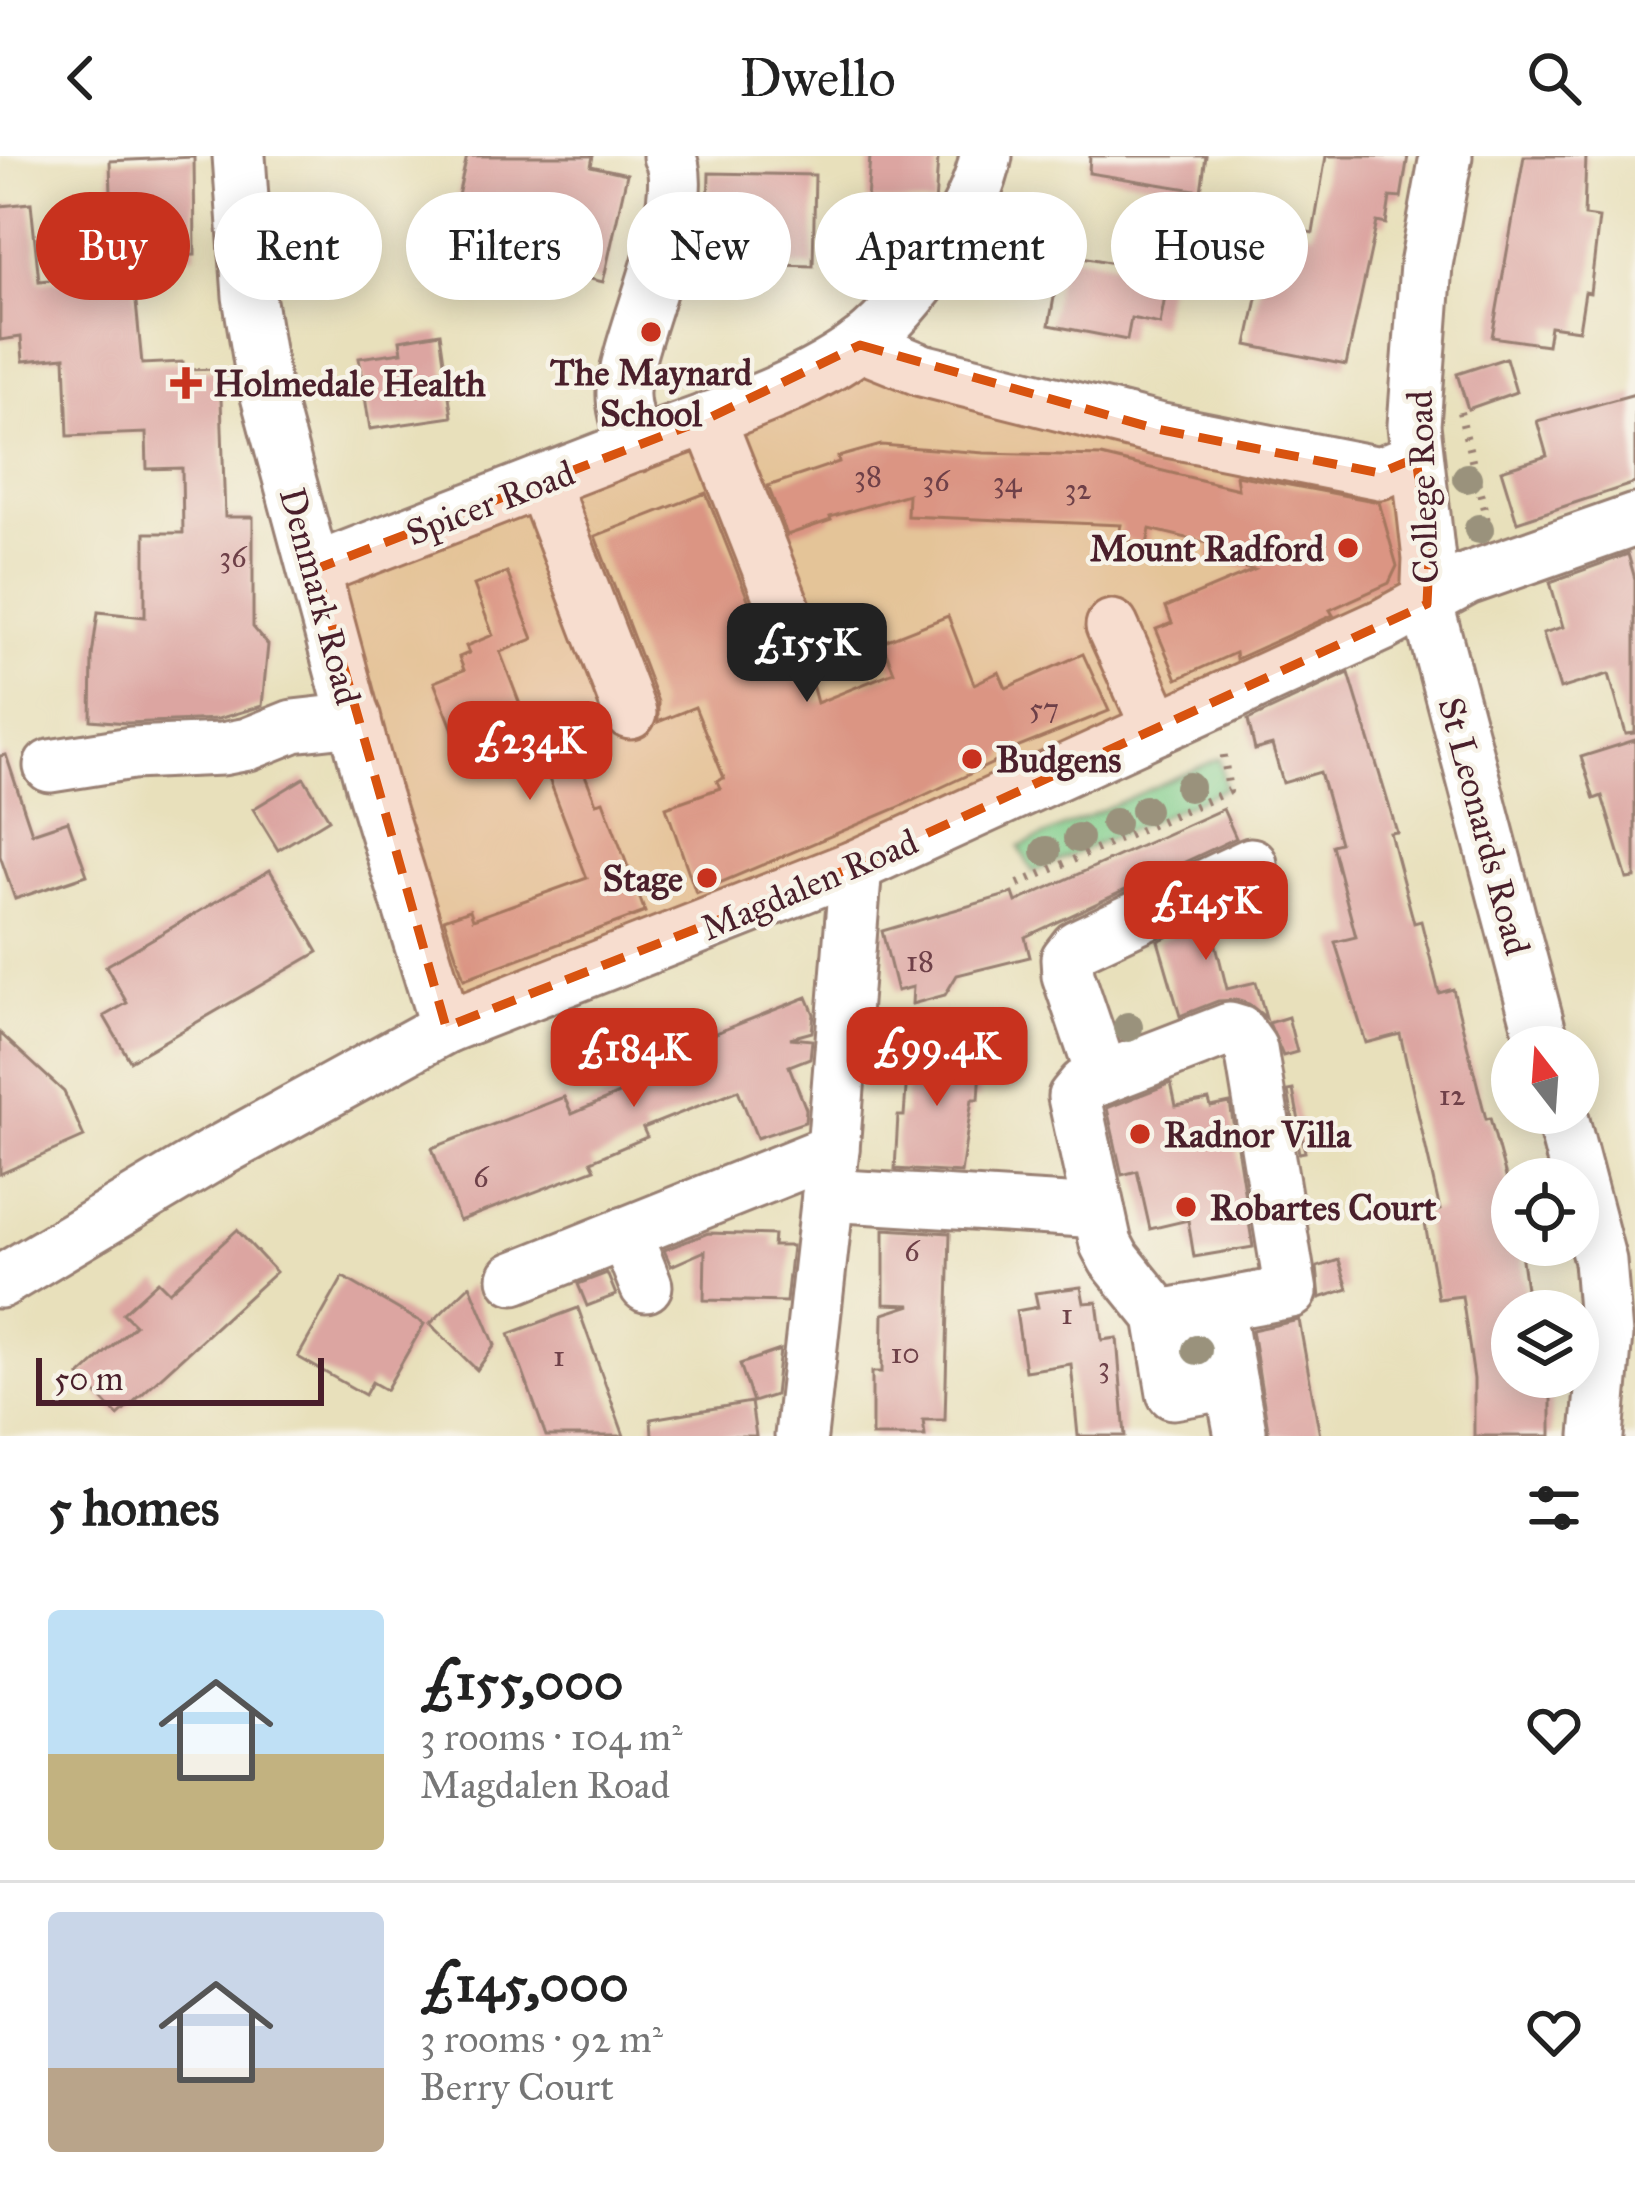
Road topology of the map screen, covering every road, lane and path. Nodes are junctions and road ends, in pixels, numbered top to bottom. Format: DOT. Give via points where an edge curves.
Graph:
graph roads {
  1 [pos="239,156"];
  2 [pos="670,156"];
  3 [pos="986,156"];
  4 [pos="1446,156"];
  5 [pos="860,345"];
  6 [pos="1458,403"];
  7 [pos="709,418"];
  8 [pos="636,446"];
  9 [pos="1416,458"];
  10 [pos="542,482"];
  11 [pos="1635,520"];
  12 [pos="1487,538"];
  13 [pos="316,569"];
  14 [pos="1427,604"];
  15 [pos="1112,626"];
  16 [pos="800,649"];
  17 [pos="630,713"];
  18 [pos="355,719"];
  19 [pos="1158,728"];
  20 [pos="1223,749"];
  21 [pos="50,766"];
  22 [pos="1251,864"];
  23 [pos="856,866"];
  24 [pos="1018,884"];
  25 [pos="1538,1026"];
  26 [pos="446,1027"];
  27 [pos="1114,1073"];
  28 [pos="1567,1134"];
  29 [pos="830,1172"];
  30 [pos="1099,1212"];
  31 [pos="625,1233"];
  32 [pos="514,1278"];
  33 [pos="0,1282"];
  34 [pos="646,1286"];
  35 [pos="1218,1307"];
  36 [pos="1160,1316"];
  37 [pos="801,1436"];
  38 [pos="1597,1436"];
  1 -- 13 [label="street, Denmark Road" via="263,381"];
  2 -- 8 [label="street" via="675,186 622,396"];
  3 -- 5 [label="street, Spicer Road" via="981,182 920,284"];
  4 -- 9 [label="street, College Road" via="1426,265"];
  5 -- 7 [label="street, Spicer Road"];
  5 -- 9 [label="street" via="922,370 1157,429 1380,473"];
  6 -- 12 [label="path"];
  7 -- 8 [label="street, Spicer Road"];
  7 -- 16 [label="street"];
  8 -- 10 [label="street, Spicer Road"];
  9 -- 14 [label="street, College Road"];
  10 -- 13 [label="street, Spicer Road"];
  10 -- 17 [label="street"];
  11 -- 14 [label="street, Magdalen Road" via="1467,579"];
  13 -- 18 [label="street, Denmark Road"];
  14 -- 19 [label="street, Magdalen Road"];
  14 -- 25 [label="street, St Leonards Road"];
  15 -- 19 [label="street"];
  18 -- 21 [label="street" via="293,726 248,744"];
  18 -- 26 [label="street, Denmark Road"];
  19 -- 23 [label="street, Magdalen Road"];
  20 -- 24 [label="path" via="1229,791"];
  22 -- 27 [label="street" via="1076,946 1067,958"];
  23 -- 26 [label="street, Magdalen Road"];
  23 -- 29 [label="street"];
  26 -- 33 [label="street, Magdalen Road"];
  27 -- 30 [label="street" via="1078,1089 1074,1104"];
  27 -- 35 [label="street" via="1218,1031 1246,1039 1291,1292"];
  28 -- 38 [label="street" via="1600,1261 1606,1335"];
  29 -- 30 [label="street"];
  29 -- 31 [label="street"];
  29 -- 37 [label="street"];
  30 -- 36 [label="street" via="1109,1252"];
  31 -- 32 [label="street"];
  31 -- 34 [label="street"];
  35 -- 36 [label="street"];
  35 -- 36 [label="street" via="1235,1407 1173,1394"];
}
